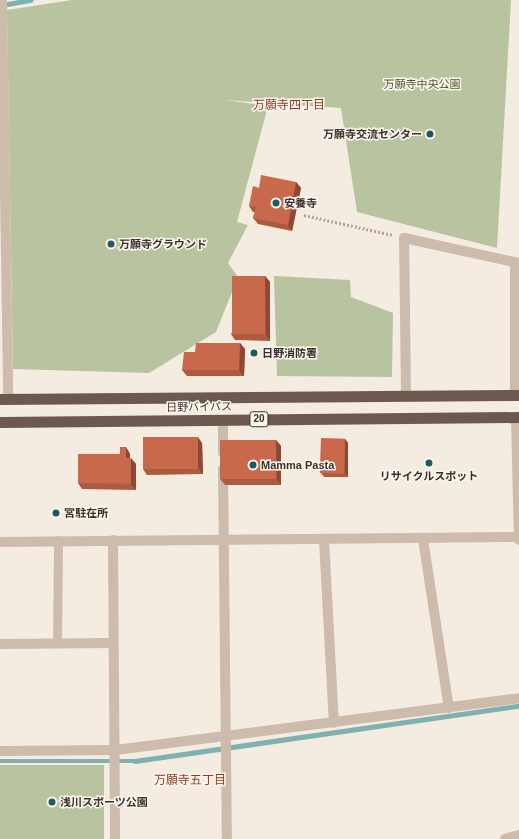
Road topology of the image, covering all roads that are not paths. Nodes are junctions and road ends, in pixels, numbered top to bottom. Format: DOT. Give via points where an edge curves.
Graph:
graph roads {
  1 [pos="2,0"];
  2 [pos="517,263"];
  3 [pos="3,282"];
  4 [pos="517,395"];
  5 [pos="406,396"];
  6 [pos="4,399"];
  7 [pos="517,417"];
  8 [pos="223,420"];
  9 [pos="0,422"];
  10 [pos="519,538"];
  11 [pos="224,539"];
  12 [pos="423,539"];
  13 [pos="58,540"];
  14 [pos="113,540"];
  15 [pos="324,540"];
  16 [pos="0,542"];
  17 [pos="58,643"];
  18 [pos="113,643"];
  19 [pos="0,644"];
  20 [pos="519,698"];
  21 [pos="449,708"];
  22 [pos="334,722"];
  23 [pos="226,736"];
  24 [pos="115,750"];
  25 [pos="0,751"];
  26 [pos="519,835"];
  27 [pos="115,839"];
  28 [pos="227,839"];
  29 [pos="505,839"];
  1 -- 3 [label="street"];
  2 -- 4 [label="street"];
  2 -- 5 [label="street" via="404,238"];
  3 -- 6 [label="street"];
  4 -- 5 [label="highway, 日野バイパス / 20"];
  5 -- 6 [label="highway, 日野バイパス / 20"];
  7 -- 8 [label="highway, 日野バイパス / 20"];
  7 -- 10 [label="street"];
  8 -- 9 [label="highway, 日野バイパス / 20"];
  8 -- 11 [label="street"];
  10 -- 12 [label="street"];
  11 -- 14 [label="street"];
  11 -- 15 [label="street"];
  11 -- 23 [label="street"];
  12 -- 15 [label="street"];
  12 -- 21 [label="street"];
  13 -- 14 [label="street"];
  13 -- 16 [label="street"];
  13 -- 17 [label="lane"];
  14 -- 18 [label="street"];
  15 -- 22 [label="street"];
  17 -- 18 [label="street"];
  17 -- 19 [label="street"];
  18 -- 24 [label="street"];
  20 -- 21 [label="street"];
  21 -- 22 [label="street"];
  22 -- 23 [label="street"];
  23 -- 24 [label="street"];
  23 -- 28 [label="street"];
  24 -- 25 [label="street"];
  24 -- 27 [label="street"];
  26 -- 29 [label="street"];
}
